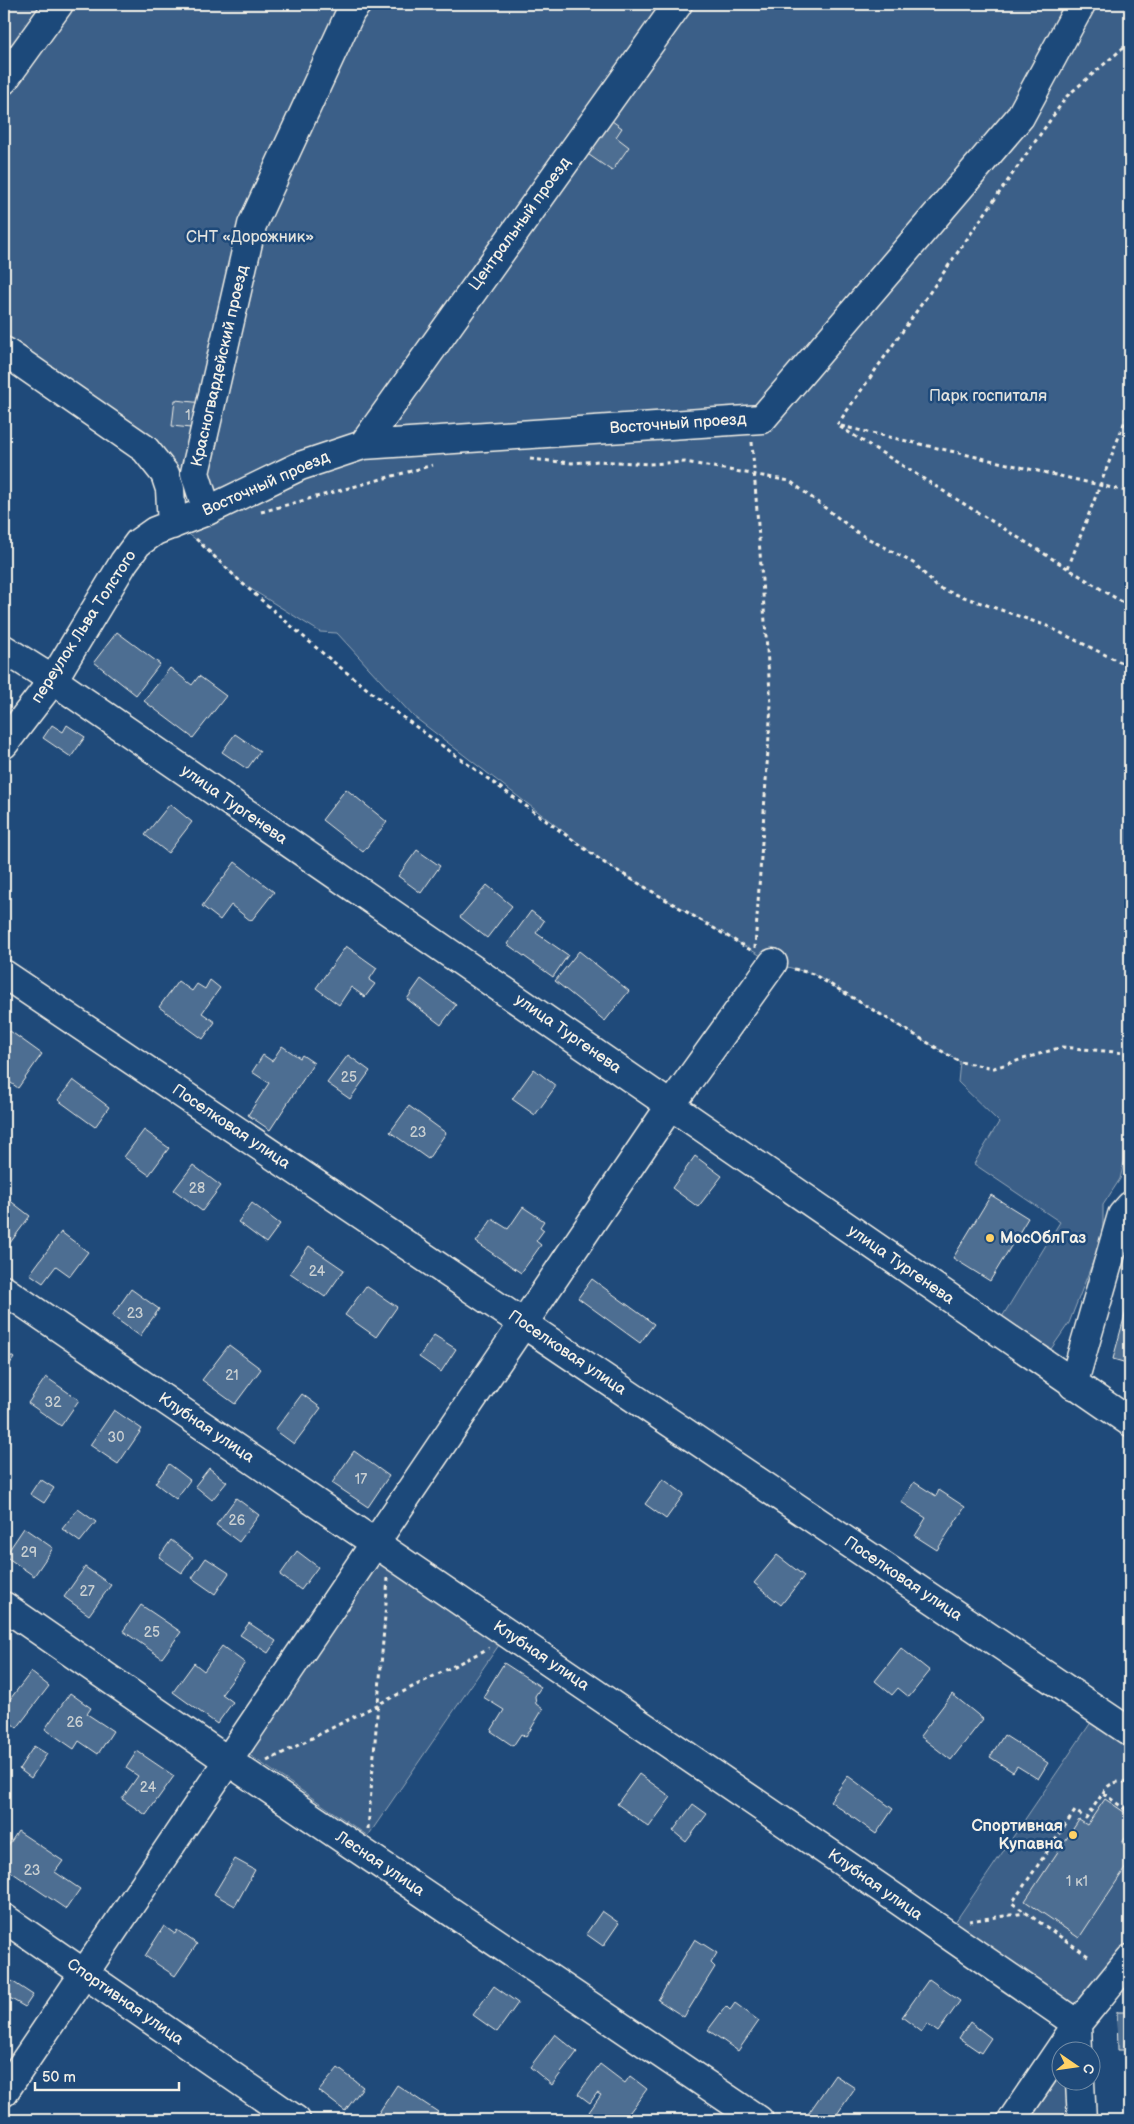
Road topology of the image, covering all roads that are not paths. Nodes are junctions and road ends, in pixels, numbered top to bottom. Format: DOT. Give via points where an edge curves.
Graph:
graph roads {
  1 [pos="58,4"];
  2 [pos="357,4"];
  3 [pos="678,4"];
  4 [pos="1081,4"];
  5 [pos="4,80"];
  6 [pos="4,351"];
  7 [pos="363,445"];
  8 [pos="207,511"];
  9 [pos="173,524"];
  10 [pos="4,650"];
  11 [pos="53,680"];
  12 [pos="4,744"];
  13 [pos="764,958"];
  14 [pos="4,974"];
  15 [pos="671,1105"];
  16 [pos="1130,1206"];
  17 [pos="4,1290"];
  18 [pos="524,1324"];
  19 [pos="1073,1384"];
  20 [pos="1130,1422"];
  21 [pos="383,1548"];
  22 [pos="4,1606"];
  23 [pos="1130,1732"];
  24 [pos="228,1761"];
  25 [pos="4,1918"];
  26 [pos="1130,1959"];
  27 [pos="84,1973"];
  28 [pos="1077,2024"];
  29 [pos="1078,2042"];
  30 [pos="4,2092"];
  31 [pos="1081,2092"];
  32 [pos="296,2120"];
  33 [pos="758,2120"];
  34 [pos="1012,2120"];
  35 [pos="1082,2120"];
  1 -- 5 [label="street"];
  2 -- 8 [label="street, Красногвардейский проезд" via="252,225 195,473"];
  3 -- 7 [label="street, Центральный проезд"];
  4 -- 7 [label="street, Восточный проезд" via="1020,117 762,419"];
  6 -- 9 [label="street" via="145,449 165,474 170,489"];
  7 -- 8 [label="street, Восточный проезд" via="300,466"];
  8 -- 9 [label="street, Восточный проезд"];
  9 -- 11 [label="street, переулок Льва Толстого" via="138,543"];
  10 -- 11 [label="street, улица Тургенева"];
  11 -- 12 [label="street, переулок Льва Толстого"];
  11 -- 15 [label="street, улица Тургенева"];
  13 -- 15 [label="street"];
  14 -- 18 [label="street, Поселковая улица"];
  15 -- 18 [label="street"];
  15 -- 19 [label="street, улица Тургенева"];
  16 -- 19 [label="street" via="1122,1215"];
  17 -- 21 [label="street, Клубная улица"];
  18 -- 21 [label="street"];
  18 -- 23 [label="street, Поселковая улица"];
  19 -- 20 [label="street, улица Тургенева"];
  21 -- 24 [label="street"];
  21 -- 28 [label="street, Клубная улица"];
  22 -- 24 [label="street, Лесная улица"];
  24 -- 27 [label="street"];
  24 -- 33 [label="street, Лесная улица"];
  25 -- 27 [label="street, Спортивная улица"];
  26 -- 28 [label="street"];
  27 -- 30 [label="street"];
  27 -- 32 [label="street, Спортивная улица"];
  28 -- 29 [label="street"];
  28 -- 34 [label="street"];
  31 -- 35 [label="street"];
}
